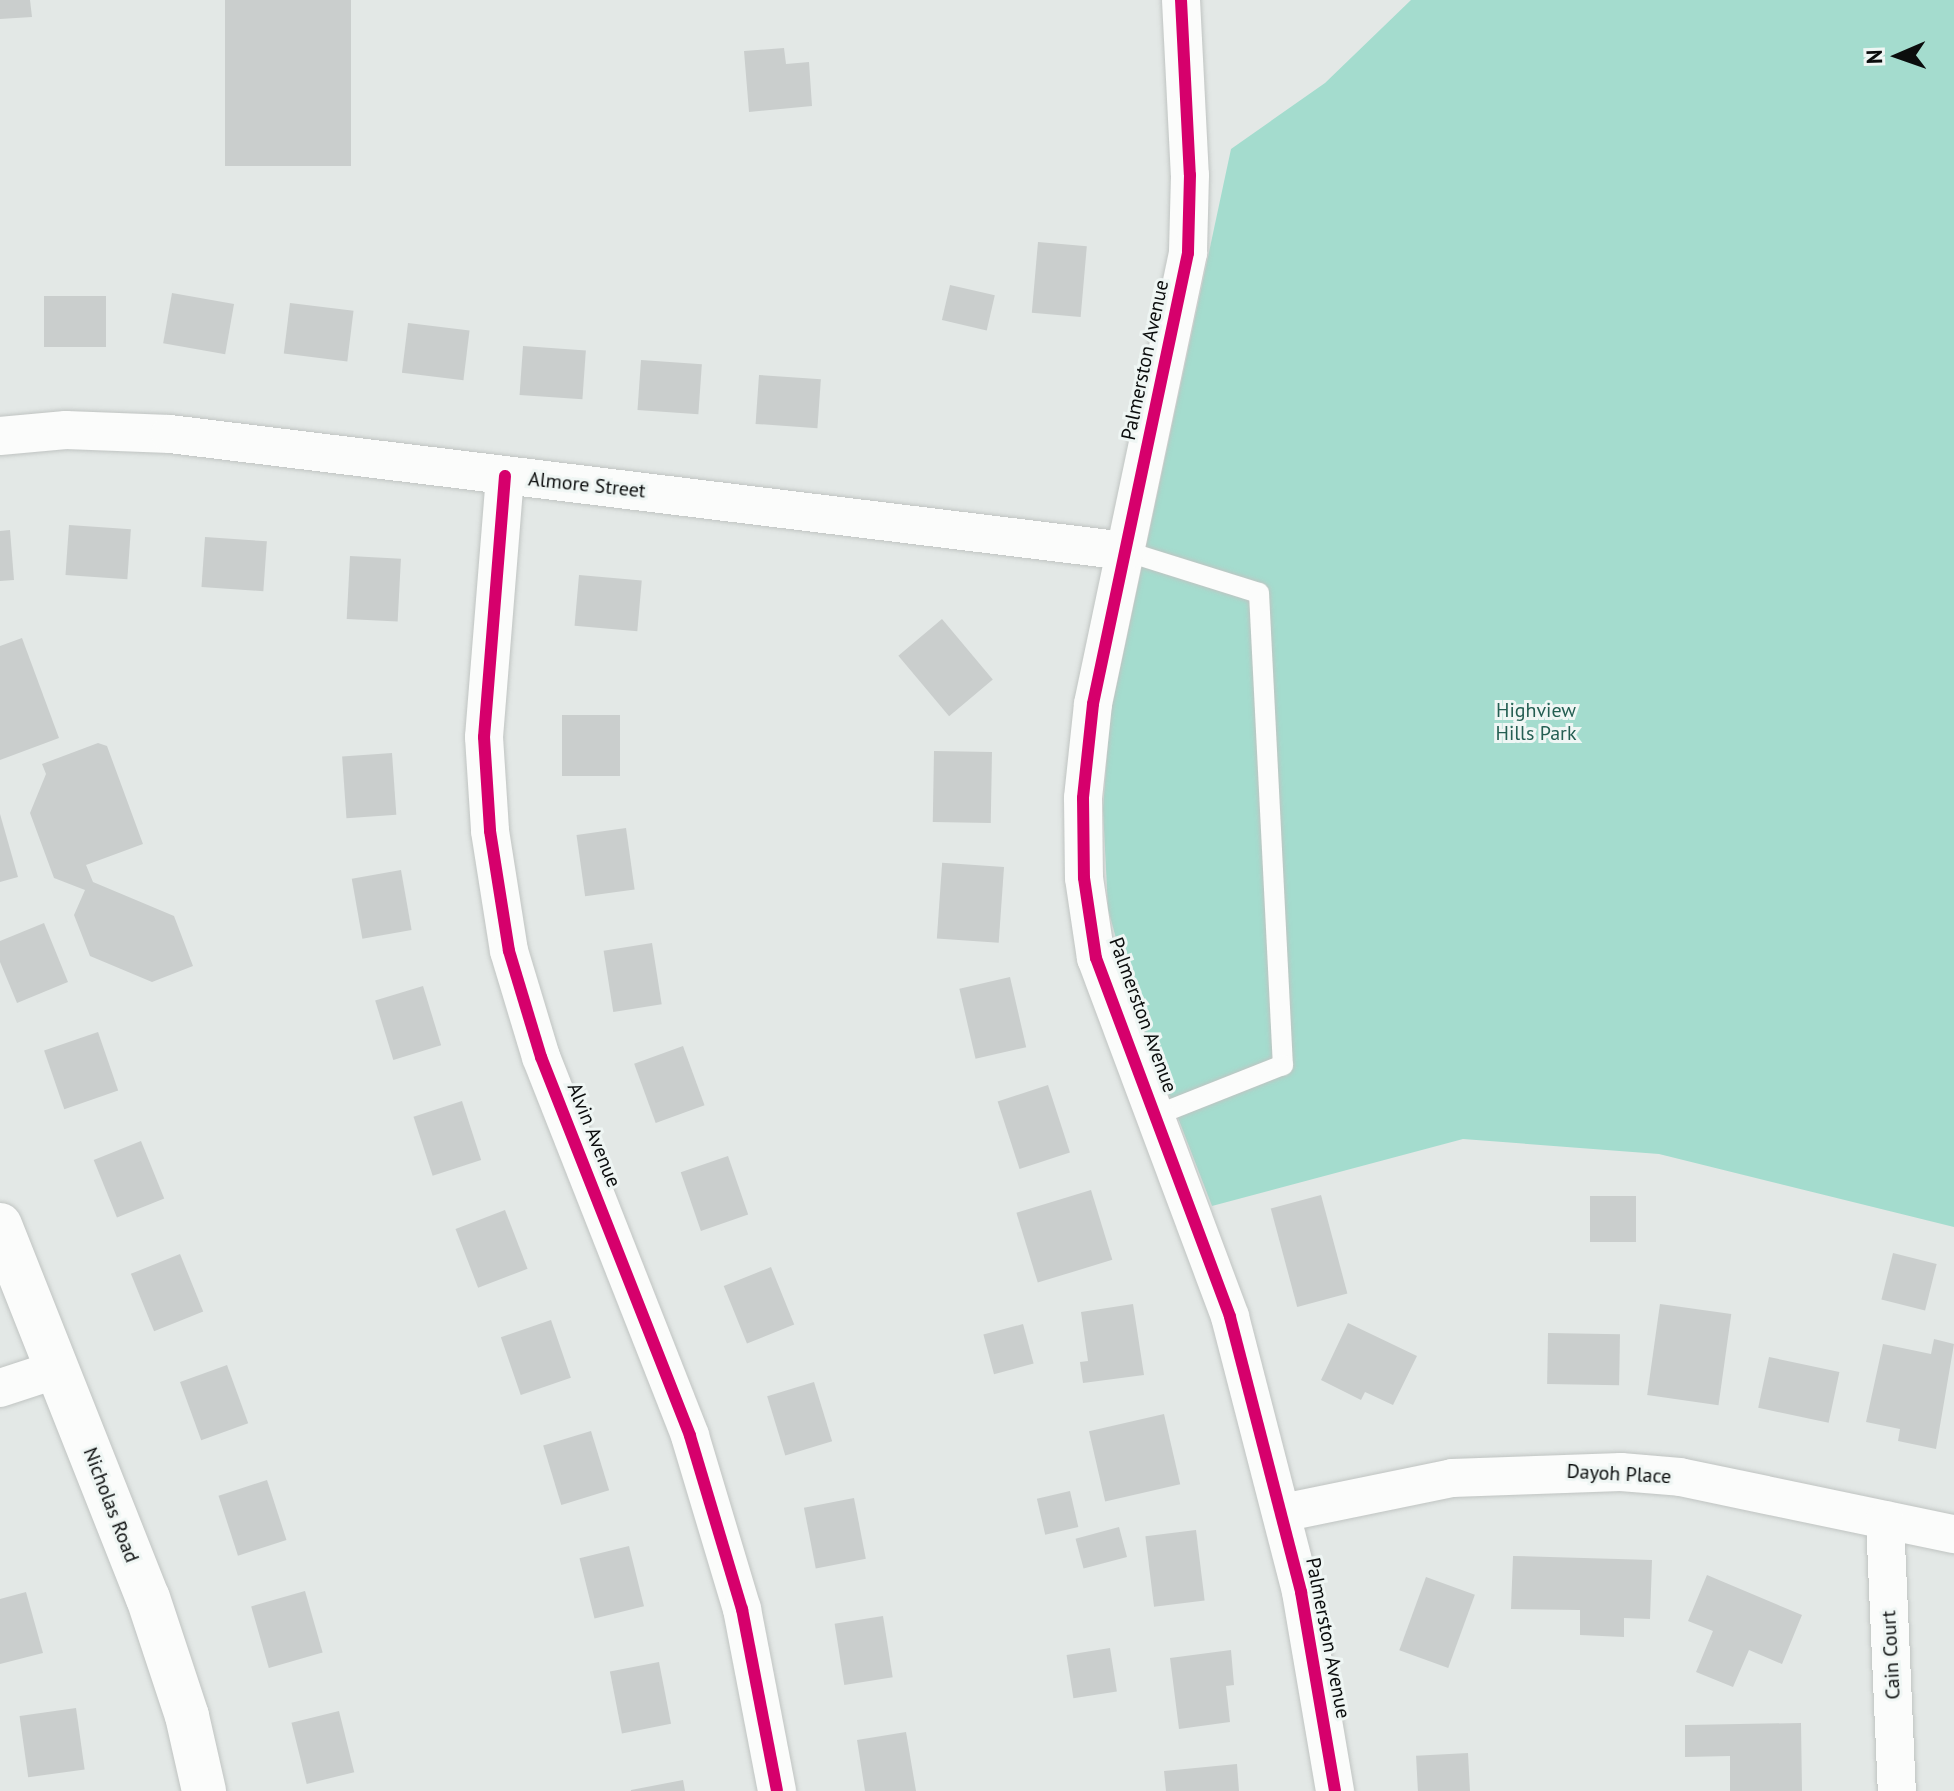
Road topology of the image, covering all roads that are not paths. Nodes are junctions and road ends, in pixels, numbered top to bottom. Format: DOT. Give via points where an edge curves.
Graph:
graph roads {
  1 [pos="1181,0"];
  2 [pos="0,436"];
  3 [pos="505,476"];
  4 [pos="1125,551"];
  5 [pos="1157,1115"];
  6 [pos="0,1225"];
  7 [pos="58,1369"];
  8 [pos="0,1388"];
  9 [pos="1282,1513"];
  10 [pos="1885,1520"];
  11 [pos="1954,1534"];
  12 [pos="204,1791"];
  13 [pos="777,1791"];
  14 [pos="1335,1791"];
  15 [pos="1897,1791"];
  1 -- 4 [label="street, Palmerston Avenue" via="1190,175 1188,253"];
  2 -- 3 [label="street, Almore Street" via="66,430 170,434"];
  3 -- 4 [label="street, Almore Street"];
  3 -- 13 [label="street, Alvin Avenue" via="484,737 490,831 509,951 541,1057 690,1436 742,1609"];
  4 -- 5 [label="street, Palmerston Avenue" via="1086,748 1084,878 1096,958"];
  4 -- 5 [label="lane" via="1259,593 1283,1065"];
  5 -- 9 [label="street, Palmerston Avenue" via="1230,1317"];
  6 -- 7 [label="street, Nicholas Road"];
  7 -- 8 [label="street"];
  7 -- 12 [label="street, Nicholas Road" via="148,1598 187,1716"];
  9 -- 10 [label="street, Dayoh Place" via="1437,1480 1563,1470 1680,1477"];
  9 -- 14 [label="street, Palmerston Avenue" via="1307,1622"];
  10 -- 11 [label="street, Dayoh Place"];
  10 -- 15 [label="street, Cain Court"];
}
